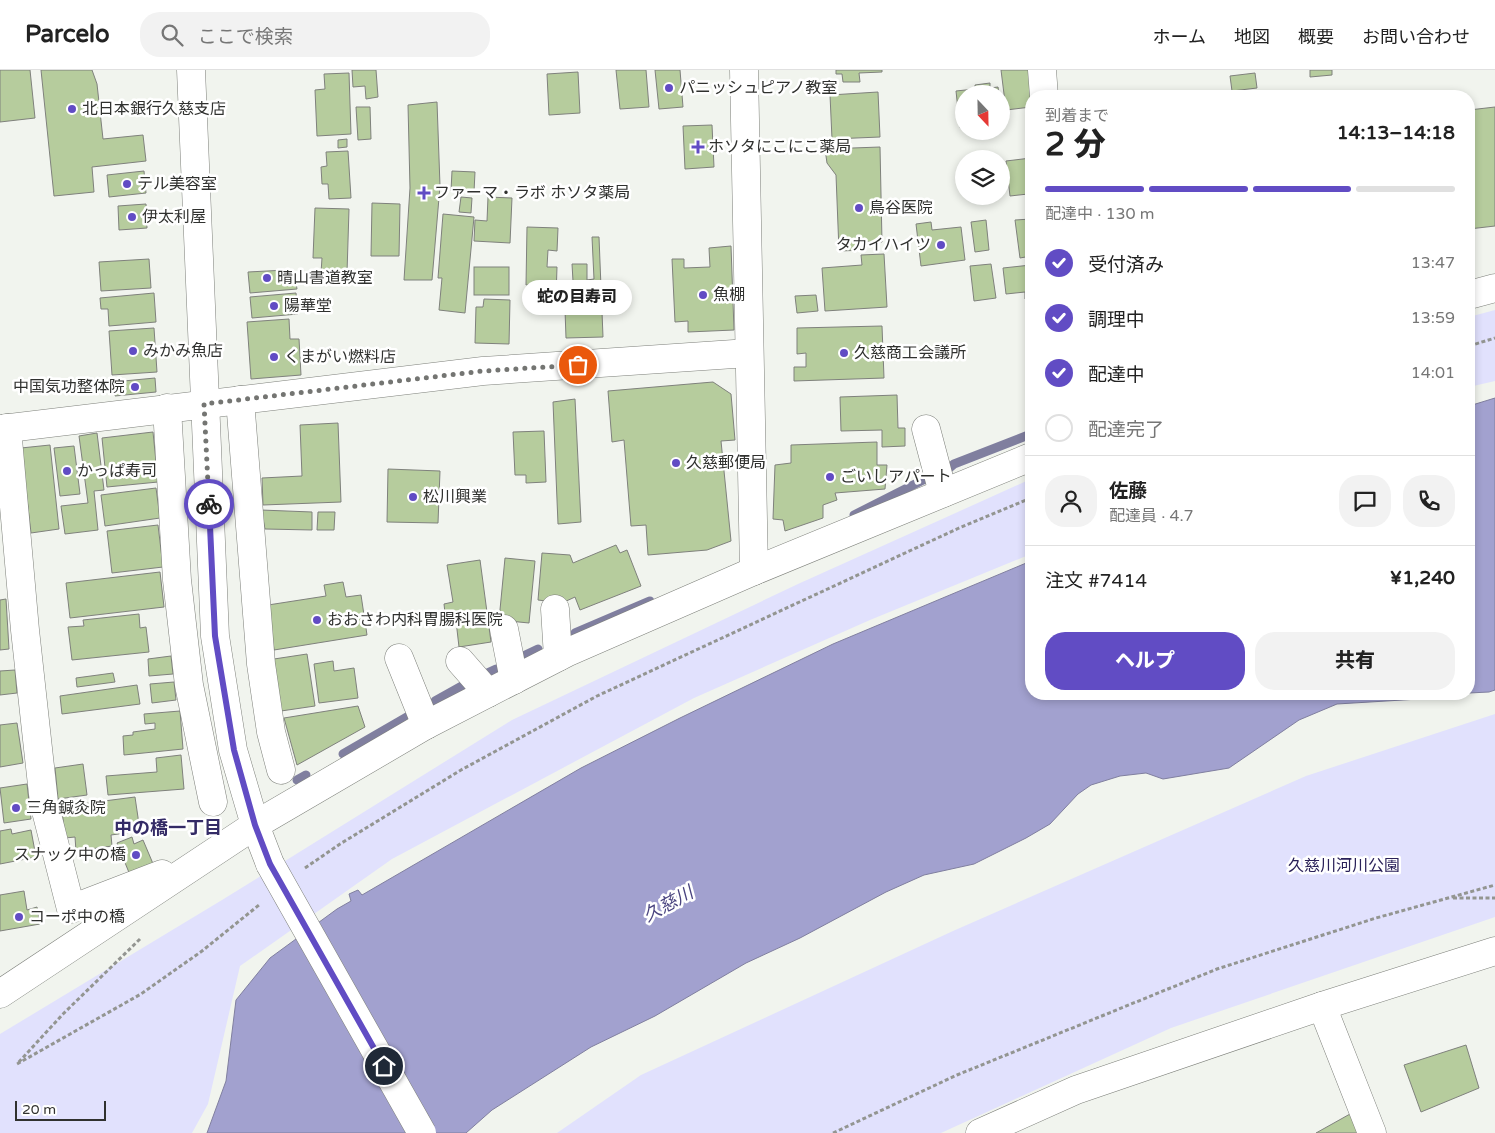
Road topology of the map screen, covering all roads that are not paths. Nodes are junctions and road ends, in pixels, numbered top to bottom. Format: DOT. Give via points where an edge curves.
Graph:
graph roads {
  1 [pos="191,70"];
  2 [pos="744,70"];
  3 [pos="1042,70"];
  4 [pos="1044,90"];
  5 [pos="1495,288"];
  6 [pos="1475,293"];
  7 [pos="749,353"];
  8 [pos="240,400"];
  9 [pos="204,404"];
  10 [pos="167,408"];
  11 [pos="3,428"];
  12 [pos="926,429"];
  13 [pos="1025,460"];
  14 [pos="943,494"];
  15 [pos="754,571"];
  16 [pos="555,609"];
  17 [pos="504,629"];
  18 [pos="558,657"];
  19 [pos="399,658"];
  20 [pos="460,661"];
  21 [pos="514,680"];
  22 [pos="488,693"];
  23 [pos="426,724"];
  24 [pos="281,770"];
  25 [pos="213,802"];
  26 [pos="255,825"];
  27 [pos="215,852"];
  28 [pos="1495,951"];
  29 [pos="0,994"];
  30 [pos="1322,1006"];
  31 [pos="422,1133"];
  32 [pos="980,1133"];
  33 [pos="1372,1133"];
  1 -- 9 [label="street"];
  2 -- 7 [label="street"];
  3 -- 4 [label="street"];
  5 -- 6 [label="street"];
  7 -- 8 [label="street" via="483,371"];
  7 -- 15 [label="street"];
  8 -- 9 [label="street"];
  8 -- 24 [label="street" via="261,664 271,732"];
  9 -- 10 [label="street"];
  9 -- 26 [label="street" via="215,636 234,750"];
  10 -- 11 [label="street"];
  10 -- 25 [label="street" via="177,580 189,686"];
  11 -- 27 [label="street" via="44,803 71,909"];
  12 -- 14 [label="street"];
  13 -- 14 [label="street"];
  14 -- 15 [label="street"];
  15 -- 18 [label="street"];
  16 -- 18 [label="street"];
  17 -- 21 [label="street"];
  18 -- 21 [label="street"];
  19 -- 23 [label="street"];
  20 -- 22 [label="street"];
  21 -- 22 [label="street"];
  22 -- 23 [label="street"];
  23 -- 26 [label="street"];
  26 -- 27 [label="street"];
  26 -- 31 [label="street, bridge" via="270,864"];
  27 -- 29 [label="street"];
  28 -- 30 [label="street"];
  30 -- 32 [label="street" via="1076,1090"];
  30 -- 33 [label="street"];
}
